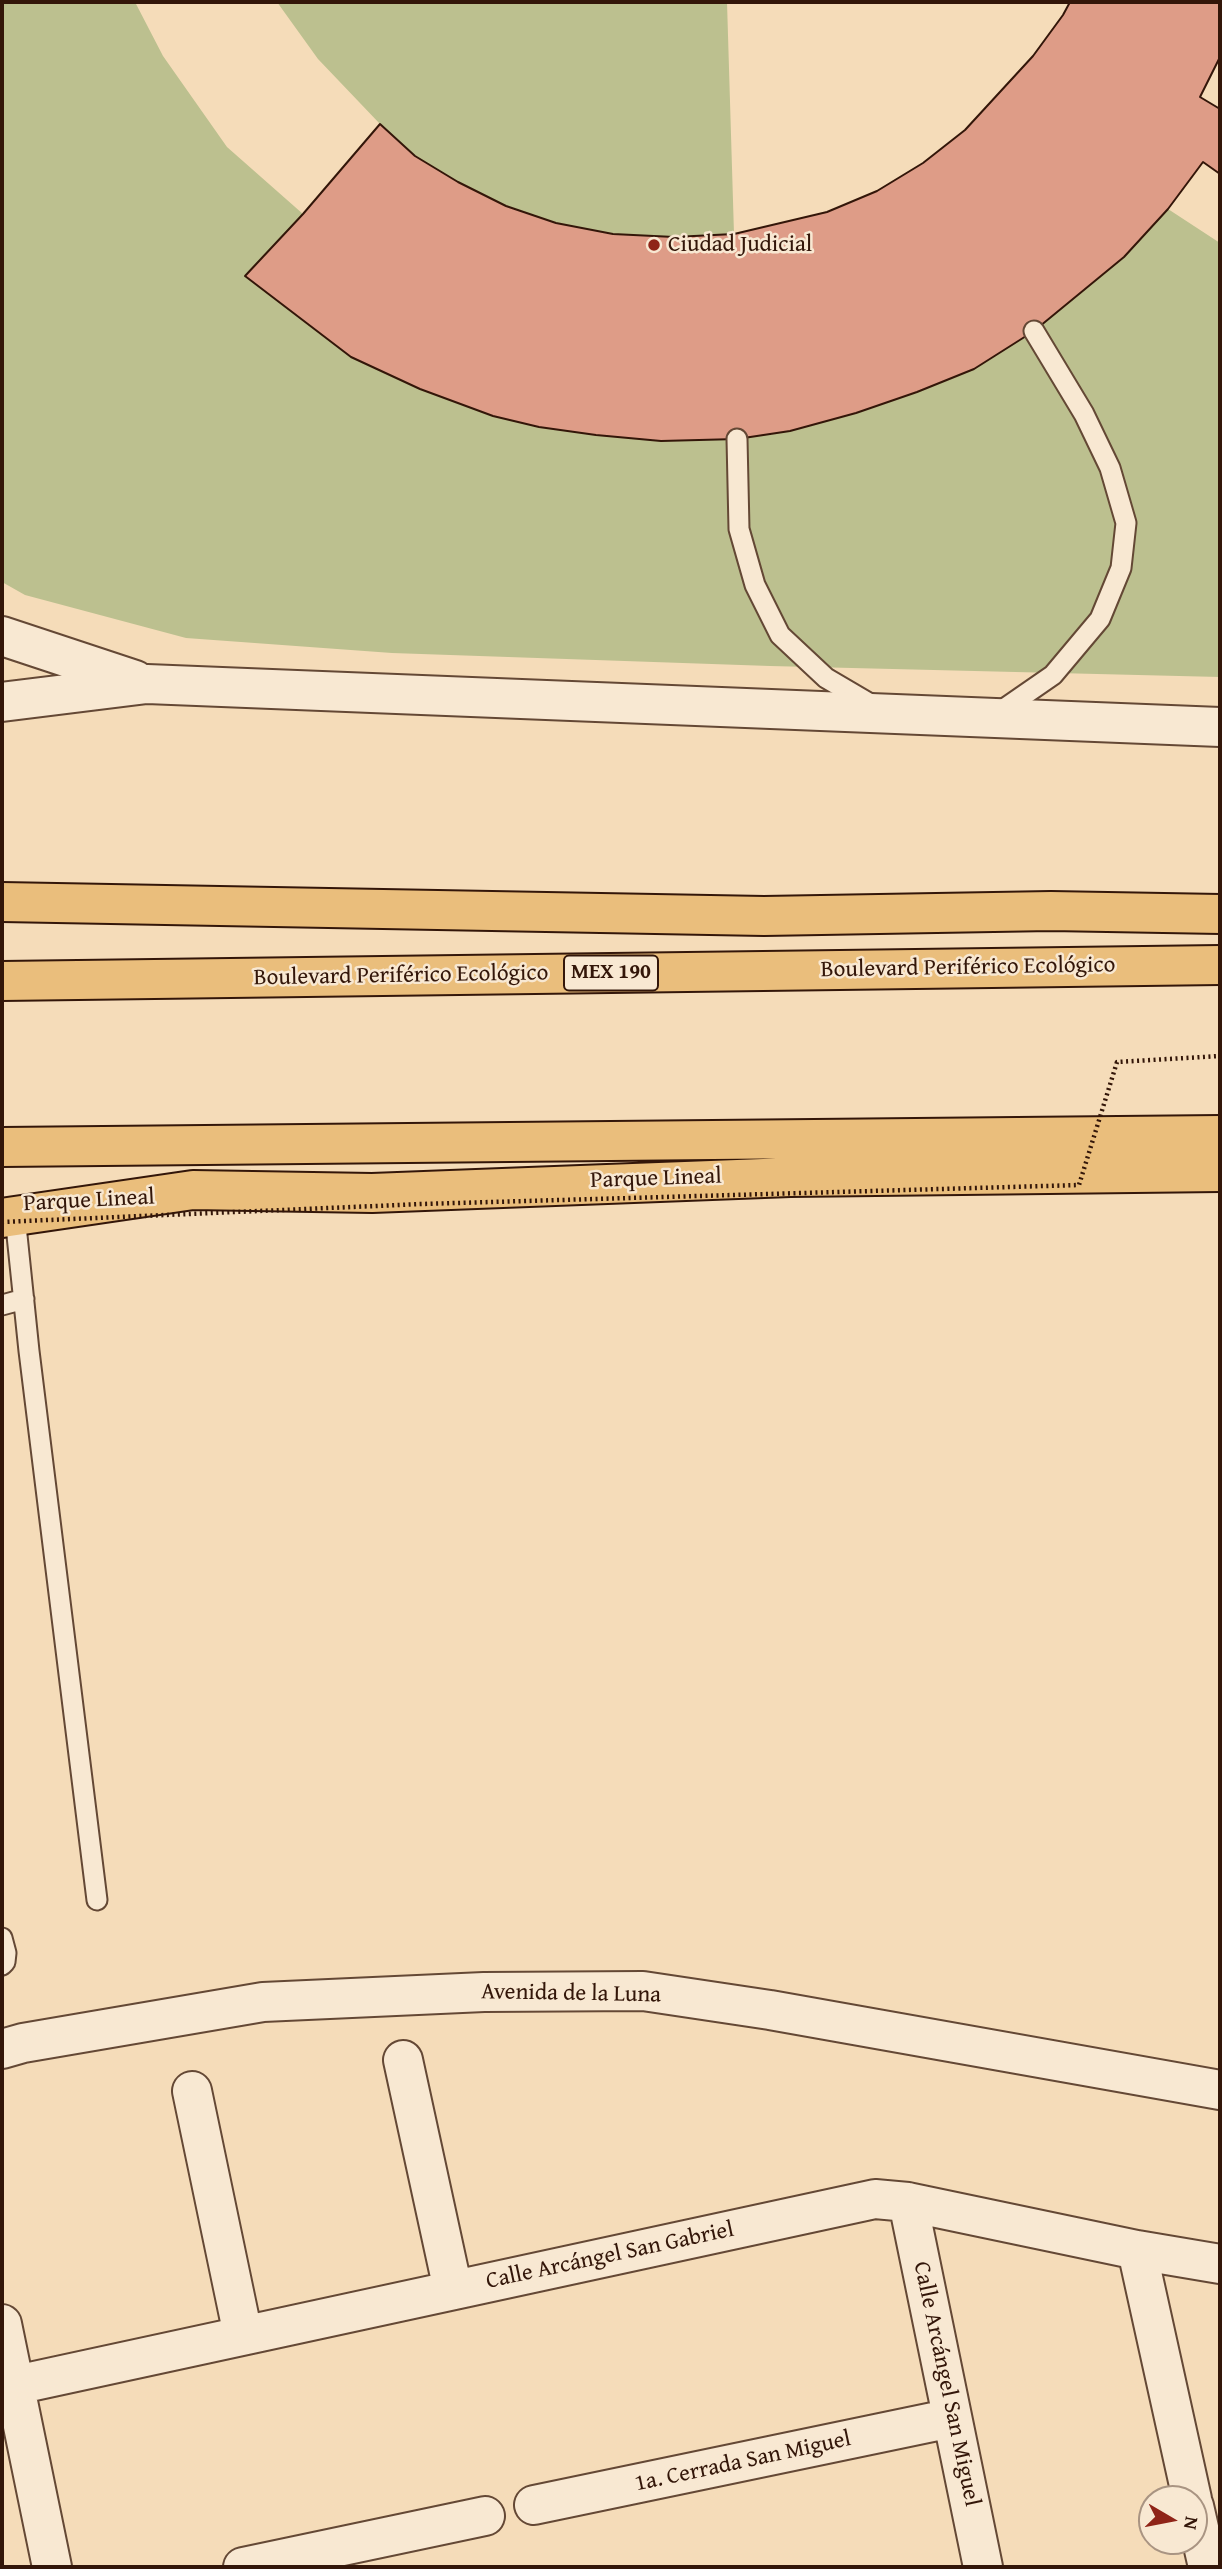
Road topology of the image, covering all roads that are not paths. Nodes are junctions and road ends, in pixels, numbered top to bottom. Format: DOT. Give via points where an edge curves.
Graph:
graph roads {
  1 [pos="1034,331"];
  2 [pos="737,439"];
  3 [pos="2,636"];
  4 [pos="147,684"];
  5 [pos="2,702"];
  6 [pos="885,713"];
  7 [pos="992,718"];
  8 [pos="1220,727"];
  9 [pos="2,902"];
  10 [pos="1220,914"];
  11 [pos="1220,965"];
  12 [pos="2,981"];
  13 [pos="1220,1135"];
  14 [pos="2,1147"];
  15 [pos="1220,1172"];
  16 [pos="6,1219"];
  17 [pos="24,1299"];
  18 [pos="2,1305"];
  19 [pos="97,1900"];
  20 [pos="2,1938"];
  21 [pos="2,1965"];
  22 [pos="2,2049"];
  23 [pos="402,2060"];
  24 [pos="1220,2090"];
  25 [pos="192,2091"];
  26 [pos="908,2202"];
  27 [pos="1136,2250"];
  28 [pos="1220,2264"];
  29 [pos="453,2290"];
  30 [pos="2,2324"];
  31 [pos="243,2335"];
  32 [pos="8,2386"];
  33 [pos="952,2418"];
  34 [pos="1189,2485"];
  35 [pos="534,2505"];
  36 [pos="485,2516"];
  37 [pos="52,2567"];
  38 [pos="243,2567"];
  39 [pos="983,2567"];
  1 -- 7 [label="lane" via="1110,468 1126,523 1121,568 1100,619 1053,675"];
  2 -- 6 [label="lane" via="738,529 755,585 780,635 826,678"];
  3 -- 4 [label="street"];
  4 -- 5 [label="street"];
  4 -- 6 [label="street"];
  6 -- 7 [label="street"];
  7 -- 8 [label="street"];
  9 -- 10 [label="highway" via="764,916 1051,911"];
  11 -- 12 [label="highway, Boulevard Periférico Ecológico / MEX 190"];
  13 -- 14 [label="highway"];
  15 -- 16 [label="highway" via="790,1177 372,1193 193,1191"];
  16 -- 17 [label="lane"];
  17 -- 18 [label="lane"];
  17 -- 19 [label="lane"];
  20 -- 21 [label="lane" via="6,1952"];
  22 -- 24 [label="street, Avenida de la Luna" via="263,2002 484,1992 643,1991"];
  23 -- 29 [label="street"];
  25 -- 31 [label="street"];
  26 -- 27 [label="street, Calle Arcángel San Gabriel"];
  26 -- 29 [label="street, Calle Arcángel San Gabriel" via="875,2199"];
  26 -- 33 [label="street, Calle Arcángel San Miguel"];
  27 -- 28 [label="street, Calle Arcángel San Gabriel"];
  27 -- 34 [label="street"];
  29 -- 31 [label="street, Calle Arcángel San Gabriel"];
  30 -- 32 [label="street"];
  31 -- 32 [label="street, Calle Arcángel San Gabriel"];
  32 -- 37 [label="street"];
  33 -- 35 [label="street, 1a. Cerrada San Miguel"];
  33 -- 39 [label="street, Calle Arcángel San Miguel"];
  36 -- 38 [label="street"];
}
